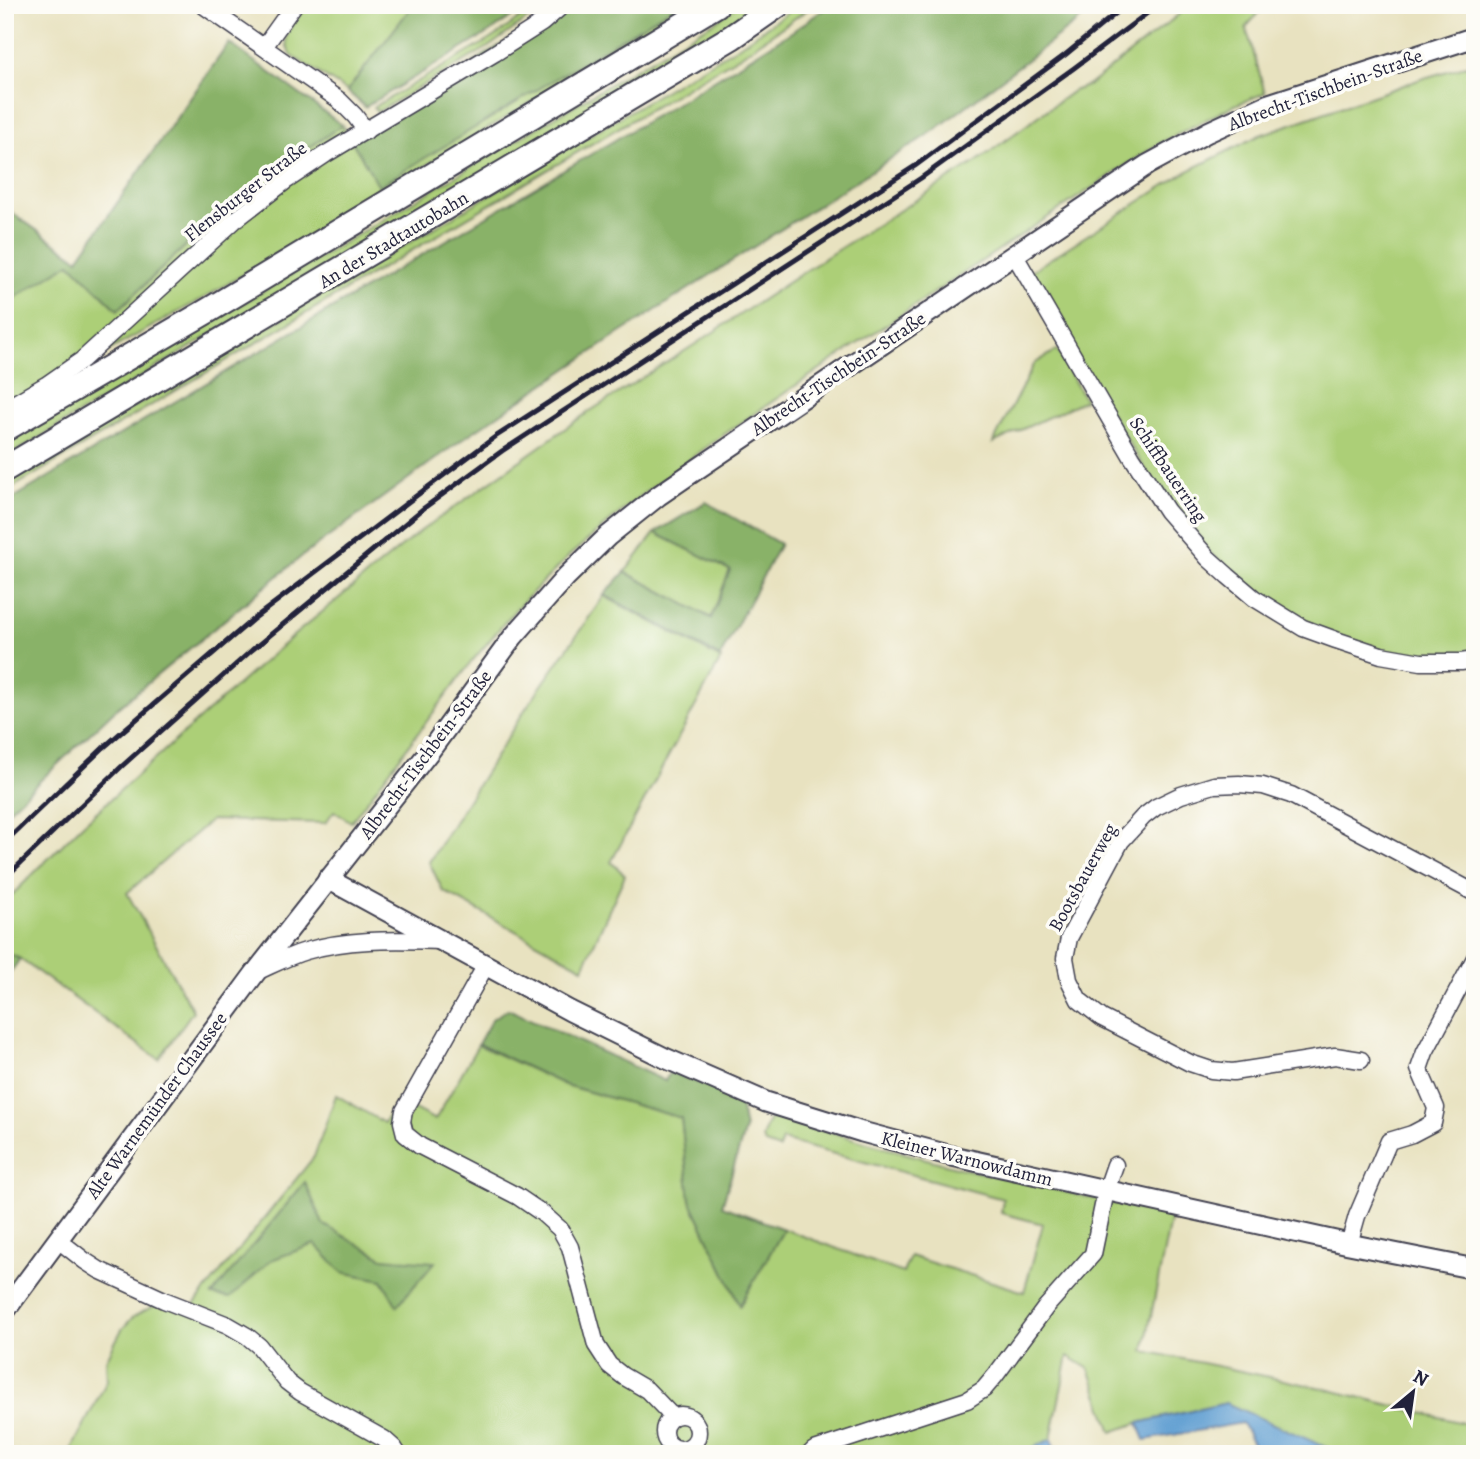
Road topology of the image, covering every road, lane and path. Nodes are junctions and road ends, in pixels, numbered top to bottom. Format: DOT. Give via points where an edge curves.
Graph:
graph roads {
  1 [pos="203,5"];
  2 [pos="294,5"];
  3 [pos="563,5"];
  4 [pos="716,5"];
  5 [pos="778,5"];
  6 [pos="1475,37"];
  7 [pos="264,47"];
  8 [pos="366,131"];
  9 [pos="1014,254"];
  10 [pos="5,409"];
  11 [pos="5,429"];
  12 [pos="5,469"];
  13 [pos="1475,660"];
  14 [pos="328,879"];
  15 [pos="1475,894"];
  16 [pos="443,941"];
  17 [pos="1475,958"];
  18 [pos="486,965"];
  19 [pos="256,972"];
  20 [pos="1361,1060"];
  21 [pos="1115,1166"];
  22 [pos="1106,1191"];
  23 [pos="58,1239"];
  24 [pos="1349,1244"];
  25 [pos="1475,1269"];
  26 [pos="5,1311"];
  27 [pos="673,1417"];
  28 [pos="398,1454"];
  29 [pos="810,1454"];
  1 -- 7 [label="street"];
  2 -- 7 [label="street"];
  3 -- 8 [label="street, Flensburger Straße" via="542,23"];
  4 -- 11 [label="highway, An der Stadtautobahn"];
  5 -- 12 [label="highway, An der Stadtautobahn" via="732,37"];
  6 -- 9 [label="street, Albrecht-Tischbein-Straße" via="1269,104 1208,132 1147,165"];
  7 -- 8 [label="street" via="339,100"];
  8 -- 10 [label="street, Flensburger Straße" via="287,180 234,221 82,360"];
  9 -- 13 [label="street, Schiffbauerring" via="1167,511 1228,576 1303,628 1336,640 1421,662"];
  9 -- 14 [label="street, Albrecht-Tischbein-Straße" via="658,496 608,536 513,637"];
  14 -- 16 [label="street, Kleiner Warnowdamm"];
  14 -- 19 [label="street, Alte Warnemünder Chaussee"];
  15 -- 20 [label="street, Bootsbauerweg" via="1291,795 1263,786 1214,785 1181,795 1156,807 1121,841 1069,938 1065,958 1079,1000 1102,1018 1211,1070 1233,1072 1335,1056"];
  16 -- 18 [label="street, Kleiner Warnowdamm"];
  16 -- 19 [label="street" via="346,943 305,951"];
  17 -- 24 [label="street" via="1419,1069 1436,1108 1433,1122 1389,1141"];
  18 -- 22 [label="street, Kleiner Warnowdamm" via="652,1051 766,1102 939,1153"];
  18 -- 27 [label="street" via="404,1111 405,1134 517,1196 560,1229 570,1247 596,1345 609,1365 647,1390"];
  19 -- 23 [label="street, Alte Warnemünder Chaussee"];
  21 -- 22 [label="street"];
  22 -- 24 [label="street, Kleiner Warnowdamm"];
  22 -- 29 [label="street" via="1093,1254 984,1389 968,1399"];
  23 -- 26 [label="street, Alte Warnemünder Chaussee"];
  23 -- 28 [label="street" via="100,1270 247,1336 287,1382 384,1439"];
  24 -- 25 [label="street, Kleiner Warnowdamm"];
}
